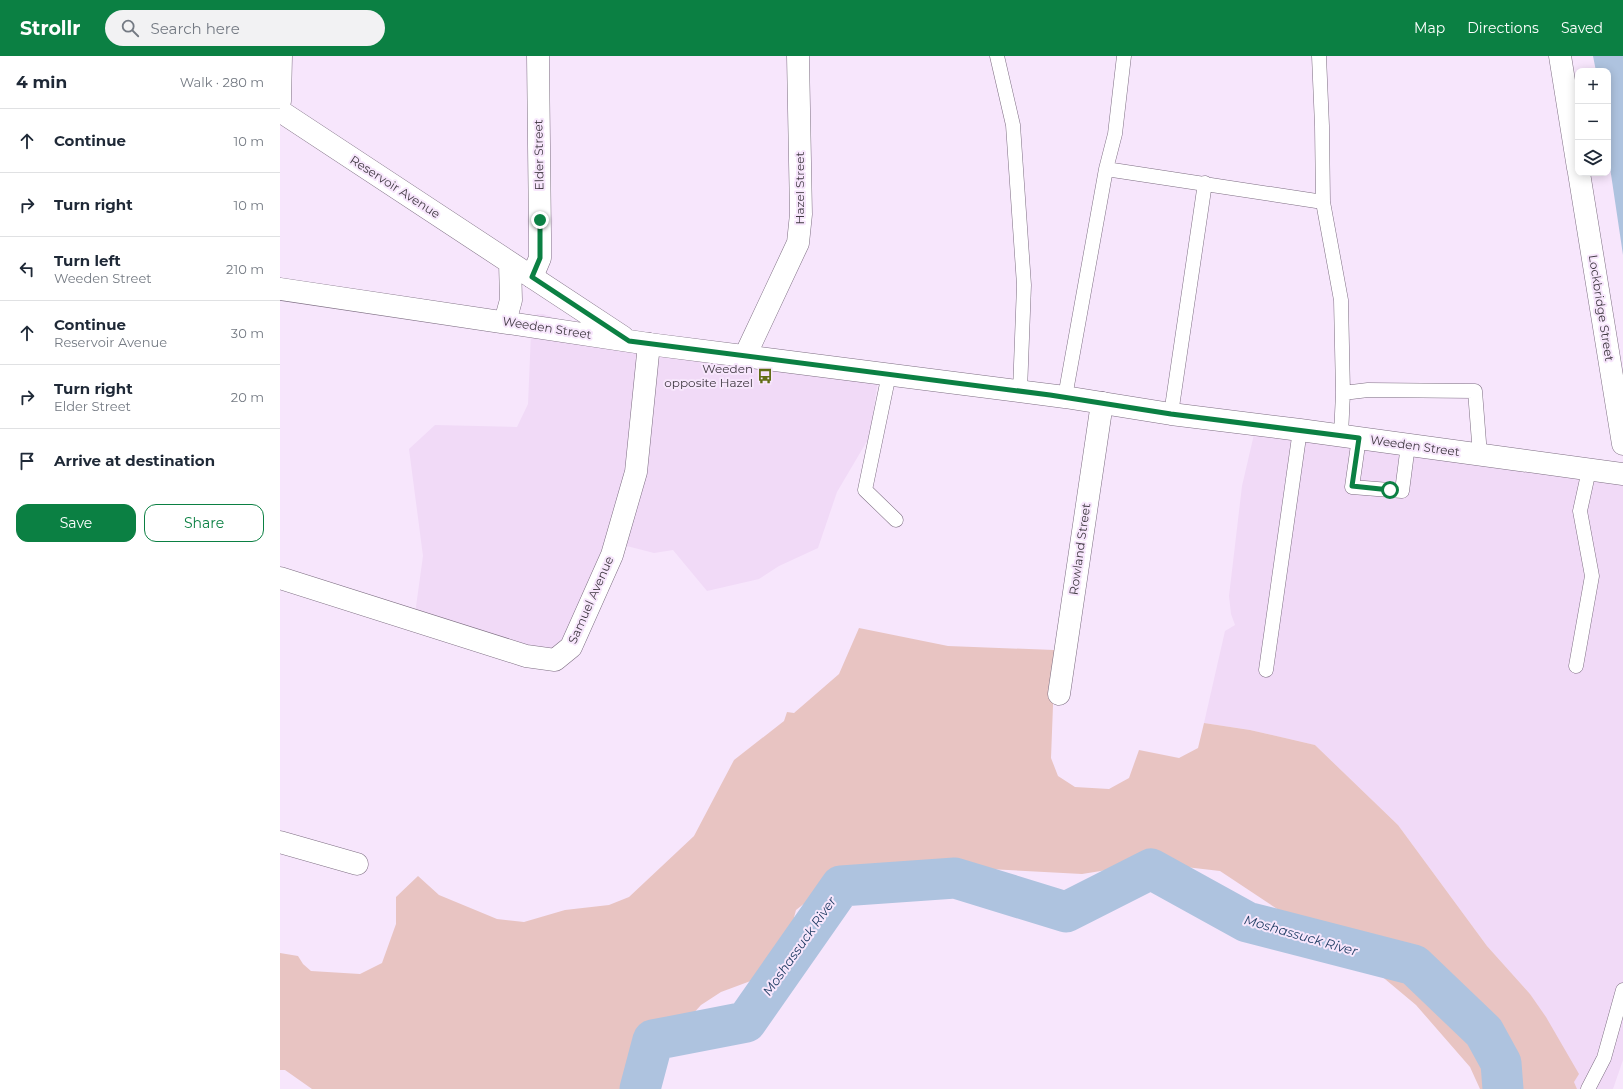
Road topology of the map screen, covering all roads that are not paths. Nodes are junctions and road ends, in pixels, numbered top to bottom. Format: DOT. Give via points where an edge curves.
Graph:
graph roads {
  1 [pos="281,56"];
  2 [pos="538,56"];
  3 [pos="798,56"];
  4 [pos="997,56"];
  5 [pos="1124,56"];
  6 [pos="1319,56"];
  7 [pos="1560,56"];
  8 [pos="280,101"];
  9 [pos="280,111"];
  10 [pos="1575,149"];
  11 [pos="1106,169"];
  12 [pos="1579,176"];
  13 [pos="1205,183"];
  14 [pos="1323,202"];
  15 [pos="510,263"];
  16 [pos="532,277"];
  17 [pos="280,289"];
  18 [pos="505,322"];
  19 [pos="639,343"];
  20 [pos="745,356"];
  21 [pos="889,374"];
  22 [pos="1020,391"];
  23 [pos="1343,393"];
  24 [pos="1065,397"];
  25 [pos="1102,403"];
  26 [pos="1171,414"];
  27 [pos="1300,430"];
  28 [pos="1350,437"];
  29 [pos="1623,444"];
  30 [pos="1408,446"];
  31 [pos="1480,455"];
  32 [pos="1589,470"];
  33 [pos="1623,474"];
  34 [pos="896,520"];
  35 [pos="280,578"];
  36 [pos="1576,666"];
  37 [pos="1266,670"];
  38 [pos="1059,694"];
  39 [pos="280,842"];
  40 [pos="357,864"];
  41 [pos="1623,990"];
  42 [pos="1588,1089"];
  1 -- 8 [label="street"];
  2 -- 16 [label="street, Elder Street" via="540,258"];
  3 -- 20 [label="street, Hazel Street" via="801,214 798,243"];
  4 -- 22 [label="lane" via="1014,125 1024,285"];
  5 -- 11 [label="lane" via="1114,134"];
  6 -- 14 [label="lane"];
  7 -- 10 [label="street"];
  9 -- 15 [label="street, Reservoir Avenue"];
  11 -- 13 [label="lane"];
  11 -- 24 [label="lane"];
  12 -- 29 [label="street, Lockbridge Street"];
  13 -- 14 [label="lane"];
  13 -- 26 [label="lane"];
  14 -- 23 [label="lane" via="1341,300"];
  15 -- 16 [label="street, Reservoir Avenue"];
  15 -- 18 [label="street" via="511,300"];
  16 -- 19 [label="street, Reservoir Avenue"];
  17 -- 18 [label="street, Weeden Street"];
  18 -- 19 [label="street, Weeden Street"];
  19 -- 20 [label="street, Weeden Street"];
  19 -- 35 [label="street, Samuel Avenue" via="636,472 614,547 571,647 555,660 526,656"];
  20 -- 21 [label="street, Weeden Street"];
  21 -- 22 [label="street, Weeden Street"];
  21 -- 34 [label="lane" via="865,490"];
  22 -- 24 [label="street, Weeden Street"];
  23 -- 28 [label="lane"];
  23 -- 31 [label="lane" via="1368,390 1475,390"];
  24 -- 25 [label="street, Weeden Street"];
  25 -- 26 [label="street, Weeden Street"];
  25 -- 38 [label="street, Rowland Street"];
  26 -- 27 [label="street, Weeden Street"];
  27 -- 28 [label="street, Weeden Street"];
  27 -- 37 [label="lane"];
  28 -- 30 [label="street, Weeden Street"];
  28 -- 30 [label="lane" via="1352,486 1402,491"];
  30 -- 31 [label="street, Weeden Street"];
  31 -- 32 [label="street, Weeden Street"];
  32 -- 33 [label="street, Weeden Street"];
  32 -- 36 [label="lane" via="1580,511 1592,576"];
  39 -- 40 [label="street"];
  41 -- 42 [label="lane" via="1604,1058"];
}
